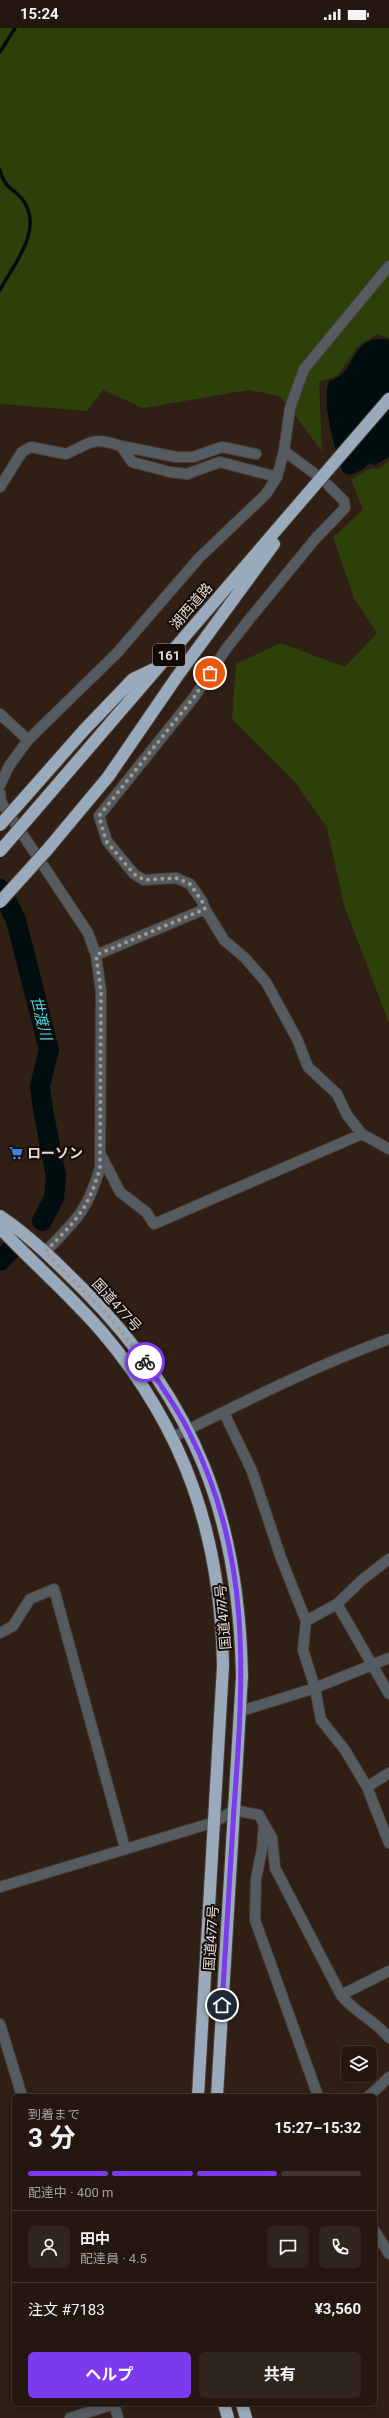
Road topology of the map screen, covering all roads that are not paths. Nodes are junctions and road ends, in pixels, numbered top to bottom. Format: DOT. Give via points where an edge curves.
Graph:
graph roads {
  1 [pos="389,266"];
  2 [pos="389,399"];
  3 [pos="122,446"];
  4 [pos="284,450"];
  5 [pos="256,454"];
  6 [pos="277,477"];
  7 [pos="322,478"];
  8 [pos="0,487"];
  9 [pos="312,489"];
  10 [pos="158,667"];
  11 [pos="0,714"];
  12 [pos="28,740"];
  13 [pos="0,785"];
  14 [pos="0,793"];
  15 [pos="0,825"];
  16 [pos="0,851"];
  17 [pos="0,902"];
  18 [pos="205,909"];
  19 [pos="96,955"];
  20 [pos="362,1134"];
  21 [pos="389,1149"];
  22 [pos="100,1153"];
  23 [pos="0,1216"];
  24 [pos="19,1228"];
  25 [pos="2,1234"];
  26 [pos="45,1252"];
  27 [pos="389,1339"];
  28 [pos="224,1413"];
  29 [pos="188,1429"];
  30 [pos="173,1437"];
  31 [pos="389,1559"];
  32 [pos="337,1604"];
  33 [pos="306,1621"];
  34 [pos="0,1633"];
  35 [pos="389,1658"];
  36 [pos="371,1666"];
  37 [pos="315,1688"];
  38 [pos="389,1694"];
  39 [pos="241,1711"];
  40 [pos="389,1773"];
  41 [pos="367,1787"];
  42 [pos="234,1810"];
  43 [pos="214,1822"];
  44 [pos="264,1824"];
  45 [pos="389,1843"];
  46 [pos="125,1848"];
  47 [pos="0,1887"];
  48 [pos="389,1971"];
  49 [pos="341,1995"];
  50 [pos="0,2024"];
  51 [pos="389,2038"];
  52 [pos="389,2077"];
  53 [pos="21,2094"];
  54 [pos="198,2094"];
  55 [pos="217,2094"];
  56 [pos="317,2094"];
  57 [pos="371,2094"];
  58 [pos="377,2234"];
  59 [pos="389,2254"];
  60 [pos="108,2406"];
  61 [pos="115,2406"];
  62 [pos="225,2406"];
  63 [pos="243,2406"];
  64 [pos="70,2418"];
  65 [pos="118,2418"];
  66 [pos="228,2418"];
  67 [pos="246,2418"];
  1 -- 4 [label="street" via="304,369 290,408"];
  2 -- 7 [label="highway, 湖西道路 / 161"];
  3 -- 5 [label="street" via="176,457 193,457 222,447"];
  3 -- 6 [label="street" via="132,462 170,472 187,474 220,462"];
  3 -- 8 [label="street" via="109,441 92,441 66,454 31,447 22,452"];
  4 -- 6 [label="street"];
  4 -- 7 [label="street"];
  6 -- 12 [label="street" via="266,494 200,558 117,653"];
  7 -- 9 [label="highway, 湖西道路 / 161"];
  7 -- 18 [label="street" via="344,501 346,508 316,538 252,616 226,649 195,696 99,816 106,841 134,874 144,880 176,878 190,884"];
  9 -- 10 [label="highway, 湖西道路 / 161"];
  9 -- 17 [label="highway, bridge" via="108,777"];
  10 -- 15 [label="highway, bridge" via="133,679"];
  10 -- 16 [label="highway, 湖西道路 / 161, bridge"];
  11 -- 12 [label="street"];
  12 -- 13 [label="street" via="9,766"];
  14 -- 19 [label="street" via="1,802 88,933"];
  18 -- 19 [label="street"];
  18 -- 20 [label="street" via="224,940 245,958 266,982 297,1039 308,1067 337,1094 347,1115"];
  19 -- 22 [label="street" via="101,992"];
  20 -- 21 [label="street"];
  20 -- 22 [label="street" via="154,1224 146,1212 120,1192"];
  22 -- 26 [label="street" via="100,1168 92,1194 79,1218"];
  23 -- 24 [label="highway, 国道477号"];
  24 -- 25 [label="street"];
  24 -- 26 [label="highway, 国道477号"];
  25 -- 30 [label="highway, 国道477号" via="110,1341 140,1383"];
  26 -- 29 [label="highway, 国道477号" via="126,1335"];
  27 -- 28 [label="street" via="299,1375"];
  28 -- 29 [label="street"];
  28 -- 33 [label="street" via="252,1471 281,1558"];
  29 -- 30 [label="street"];
  29 -- 39 [label="highway, 国道477号" via="211,1482 230,1551 240,1613"];
  30 -- 43 [label="highway, 国道477号" via="188,1470 202,1515 216,1572 222,1617 222,1711"];
  31 -- 32 [label="street"];
  32 -- 33 [label="street"];
  32 -- 36 [label="street"];
  33 -- 37 [label="street" via="303,1650"];
  34 -- 46 [label="street" via="12,1626 30,1599 54,1588"];
  35 -- 36 [label="street"];
  36 -- 37 [label="street"];
  36 -- 38 [label="street"];
  37 -- 39 [label="street"];
  37 -- 41 [label="street" via="321,1720 345,1750"];
  39 -- 42 [label="highway, 国道477号"];
  40 -- 41 [label="street"];
  41 -- 45 [label="street"];
  42 -- 43 [label="street"];
  42 -- 44 [label="street" via="259,1815"];
  42 -- 55 [label="highway, 国道477号"];
  43 -- 46 [label="street"];
  43 -- 54 [label="highway, 国道477号"];
  44 -- 49 [label="street" via="272,1838 275,1868"];
  44 -- 56 [label="street" via="256,1879 255,1920"];
  46 -- 47 [label="street"];
  48 -- 49 [label="street"];
  49 -- 51 [label="street" via="351,2008"];
  50 -- 53 [label="street"];
  52 -- 57 [label="street"];
  58 -- 59 [label="street"];
  60 -- 64 [label="street"];
  61 -- 65 [label="street"];
  62 -- 66 [label="highway"];
  63 -- 67 [label="highway"];
}
